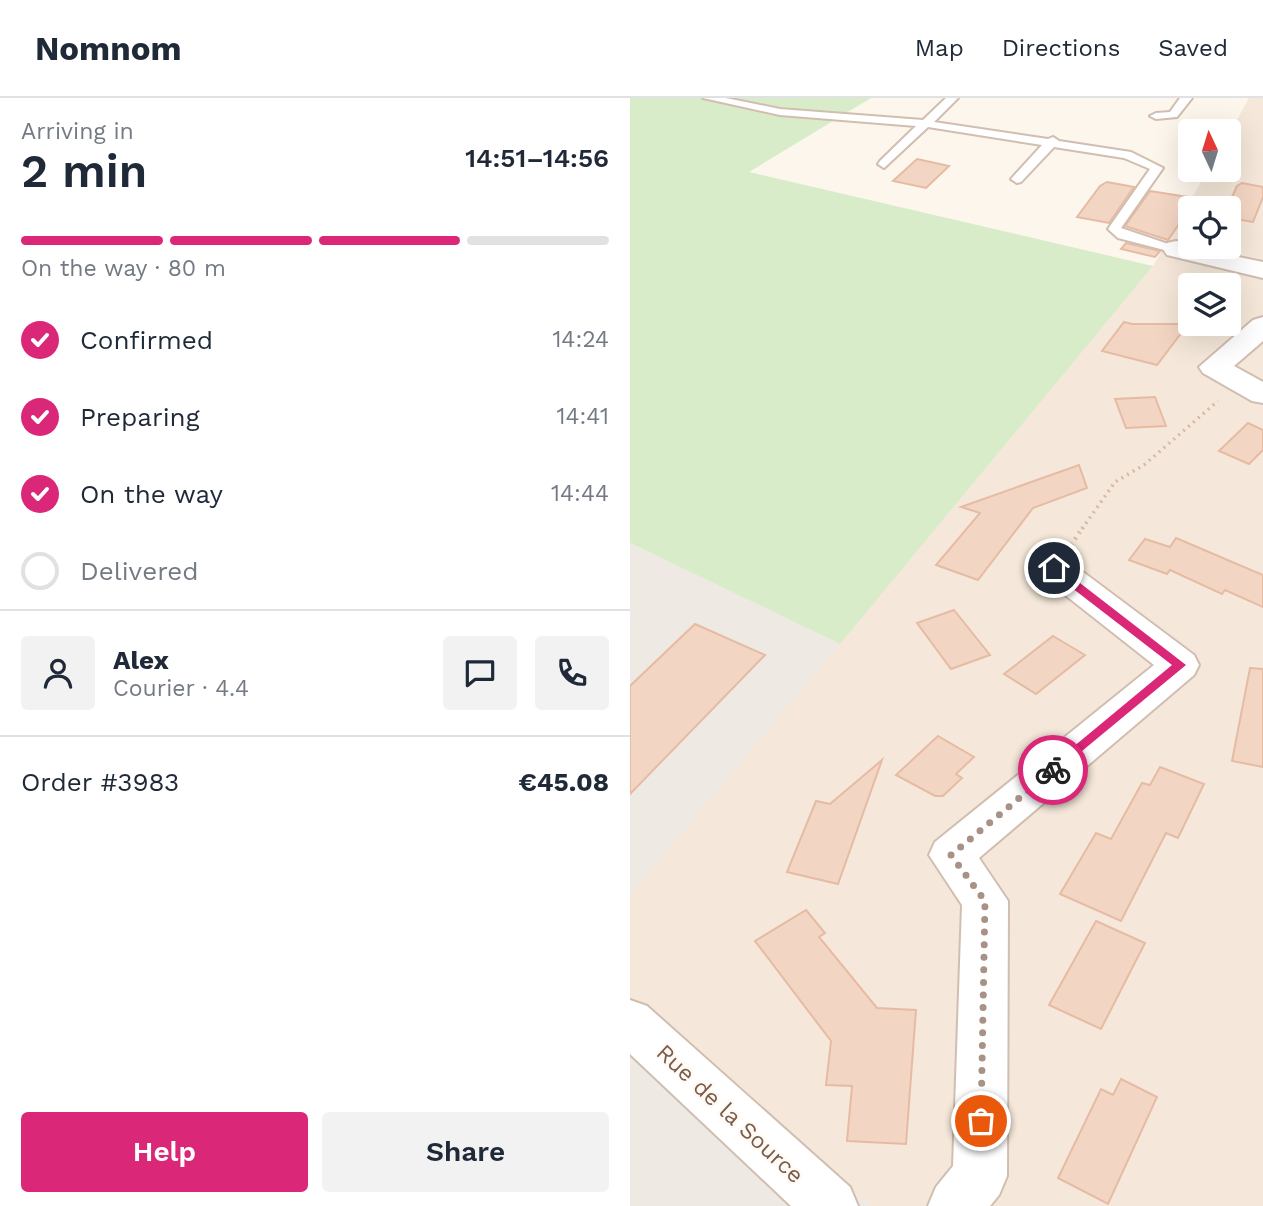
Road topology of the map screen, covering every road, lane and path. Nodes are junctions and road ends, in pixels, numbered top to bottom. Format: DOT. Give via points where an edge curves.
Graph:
graph roads {
  1 [pos="709,98"];
  2 [pos="952,98"];
  3 [pos="1186,98"];
  4 [pos="1156,116"];
  5 [pos="928,124"];
  6 [pos="1052,141"];
  7 [pos="884,164"];
  8 [pos="1017,179"];
  9 [pos="1176,249"];
  10 [pos="1263,270"];
  11 [pos="1263,327"];
  12 [pos="1252,388"];
  13 [pos="1054,568"];
  14 [pos="630,1022"];
  15 [pos="831,1206"];
  16 [pos="956,1206"];
  1 -- 5 [label="lane" via="780,111"];
  2 -- 5 [label="lane"];
  3 -- 4 [label="lane" via="1174,115"];
  5 -- 6 [label="lane"];
  5 -- 7 [label="lane"];
  6 -- 8 [label="lane"];
  6 -- 9 [label="lane" via="1127,155 1157,168 1114,229"];
  9 -- 10 [label="street"];
  11 -- 12 [label="street" via="1214,367"];
  12 -- 13 [label="path" via="1115,482"];
  13 -- 16 [label="street" via="1180,665 951,855 985,901 980,1175"];
  14 -- 15 [label="street, Rue de la Source"];
}
